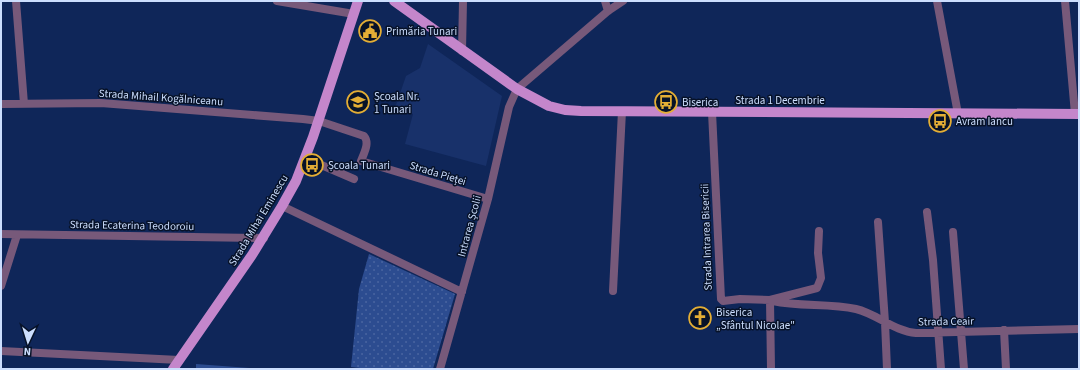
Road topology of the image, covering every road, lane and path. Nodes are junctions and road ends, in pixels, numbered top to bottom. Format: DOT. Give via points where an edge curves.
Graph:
graph roads {
  1 [pos="16,1"];
  2 [pos="277,1"];
  3 [pos="358,1"];
  4 [pos="394,1"];
  5 [pos="463,1"];
  6 [pos="605,1"];
  7 [pos="623,1"];
  8 [pos="937,1"];
  9 [pos="1065,1"];
  10 [pos="608,11"];
  11 [pos="354,14"];
  12 [pos="462,51"];
  13 [pos="517,89"];
  14 [pos="1,104"];
  15 [pos="24,104"];
  16 [pos="622,111"];
  17 [pos="712,112"];
  18 [pos="958,114"];
  19 [pos="1077,114"];
  20 [pos="319,121"];
  21 [pos="305,158"];
  22 [pos="354,179"];
  23 [pos="488,199"];
  24 [pos="282,206"];
  25 [pos="927,212"];
  26 [pos="878,222"];
  27 [pos="819,231"];
  28 [pos="953,232"];
  29 [pos="1,234"];
  30 [pos="17,234"];
  31 [pos="264,238"];
  32 [pos="1,286"];
  33 [pos="613,291"];
  34 [pos="462,292"];
  35 [pos="770,300"];
  36 [pos="885,322"];
  37 [pos="1079,329"];
  38 [pos="1004,330"];
  39 [pos="938,332"];
  40 [pos="961,332"];
  41 [pos="1,351"];
  42 [pos="176,365"];
  43 [pos="440,369"];
  44 [pos="771,369"];
  45 [pos="887,369"];
  46 [pos="940,369"];
  47 [pos="964,369"];
  48 [pos="1006,369"];
  1 -- 15 [label="street"];
  2 -- 11 [label="street"];
  3 -- 11 [label="main road, Strada Mihai Eminescu"];
  4 -- 12 [label="main road, Strada 1 Decembrie"];
  5 -- 12 [label="street"];
  6 -- 10 [label="street"];
  7 -- 10 [label="street"];
  8 -- 18 [label="street"];
  9 -- 19 [label="street"];
  10 -- 13 [label="street"];
  11 -- 20 [label="main road, Strada Mihai Eminescu"];
  12 -- 13 [label="main road, Strada 1 Decembrie"];
  13 -- 16 [label="main road, Strada 1 Decembrie" via="549,106 565,110"];
  13 -- 23 [label="street, Intrarea Școlii" via="509,107"];
  14 -- 15 [label="street, Strada Mihail Kogălniceanu"];
  15 -- 20 [label="street, Strada Mihail Kogălniceanu" via="133,104"];
  16 -- 17 [label="main road, Strada 1 Decembrie"];
  16 -- 33 [label="street"];
  17 -- 18 [label="main road, Strada 1 Decembrie"];
  17 -- 35 [label="street, Strada Intrarea Bisericii" via="720,298 723,301"];
  18 -- 19 [label="main road, Strada 1 Decembrie"];
  20 -- 21 [label="main road, Strada Mihai Eminescu"];
  20 -- 23 [label="street, Strada Pieței" via="364,136 367,143 361,161"];
  21 -- 22 [label="street"];
  21 -- 24 [label="main road, Strada Mihai Eminescu"];
  23 -- 34 [label="street, Intrarea Școlii"];
  24 -- 31 [label="main road, Strada Mihai Eminescu"];
  24 -- 34 [label="street"];
  25 -- 39 [label="street"];
  26 -- 36 [label="street"];
  27 -- 35 [label="street, Strada Intrarea Bisericii" via="821,278 817,288"];
  28 -- 40 [label="street"];
  29 -- 30 [label="street, Strada Ecaterina Teodoroiu"];
  30 -- 31 [label="street, Strada Ecaterina Teodoroiu"];
  30 -- 32 [label="street"];
  31 -- 42 [label="main road, Strada Mihai Eminescu"];
  34 -- 43 [label="street, Intrarea Școlii"];
  35 -- 36 [label="street, Strada Ceair" via="856,309"];
  35 -- 44 [label="street"];
  36 -- 39 [label="street, Strada Ceair" via="906,332"];
  36 -- 45 [label="street"];
  37 -- 38 [label="street, Strada Ceair"];
  38 -- 40 [label="street, Strada Ceair"];
  38 -- 48 [label="street"];
  39 -- 40 [label="street, Strada Ceair"];
  39 -- 46 [label="street"];
  40 -- 47 [label="street"];
  41 -- 42 [label="street"];
}
